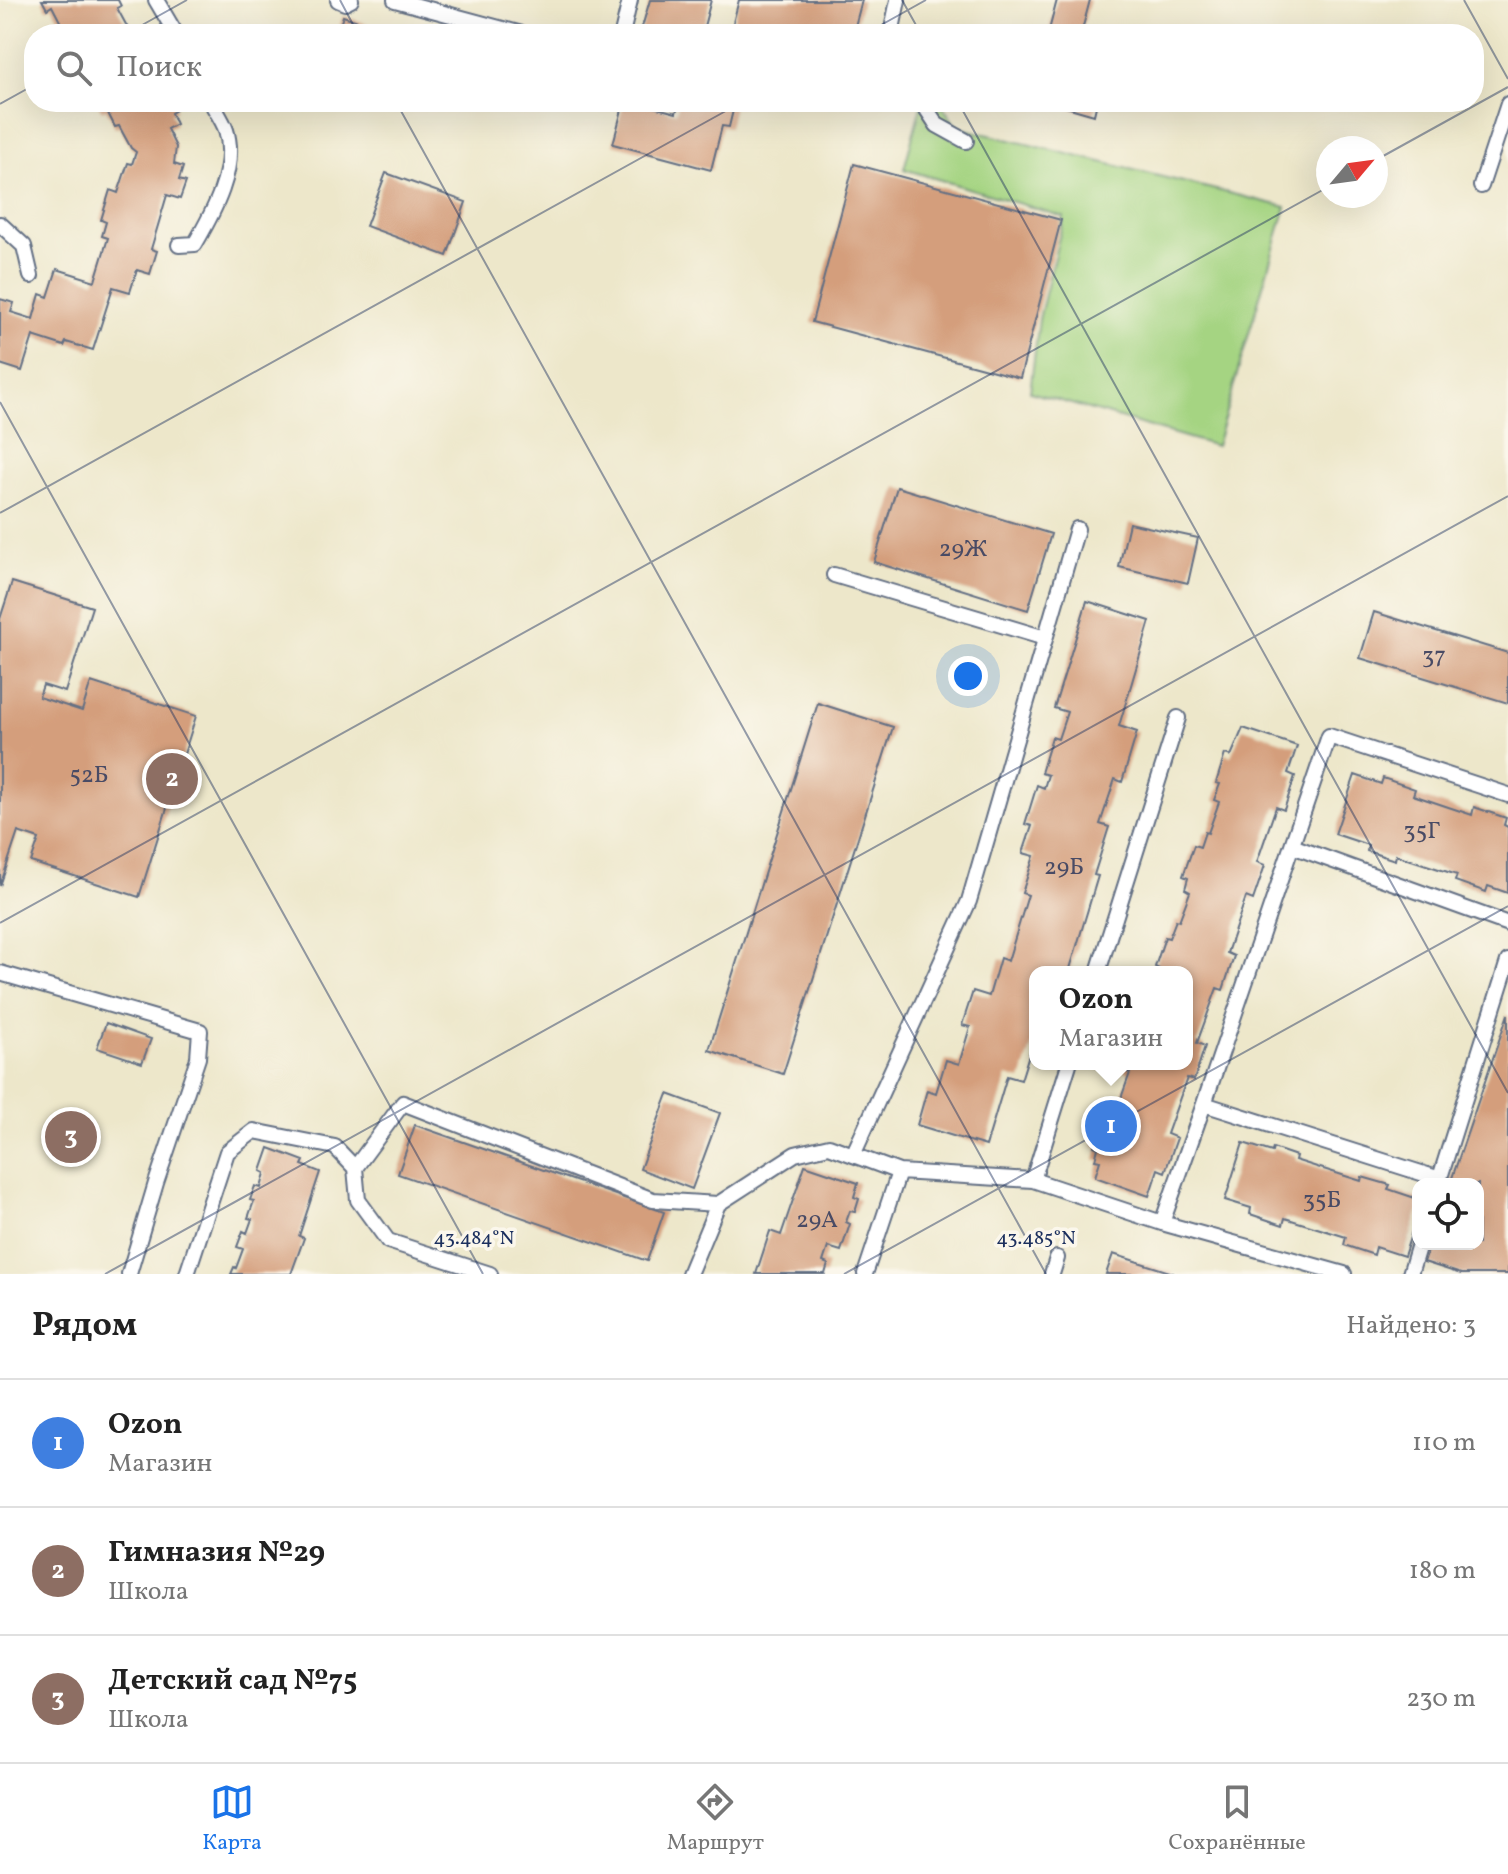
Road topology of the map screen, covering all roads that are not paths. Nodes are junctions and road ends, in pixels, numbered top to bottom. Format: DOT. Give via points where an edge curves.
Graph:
graph roads {
  1 [pos="156,0"];
  2 [pos="338,0"];
  3 [pos="351,0"];
  4 [pos="395,0"];
  5 [pos="630,0"];
  6 [pos="898,0"];
  7 [pos="170,24"];
  8 [pos="485,24"];
  9 [pos="624,24"];
  10 [pos="893,24"];
  11 [pos="1508,104"];
  12 [pos="216,112"];
  13 [pos="929,112"];
  14 [pos="966,141"];
  15 [pos="1481,186"];
  16 [pos="0,224"];
  17 [pos="179,245"];
  18 [pos="31,276"];
  19 [pos="1077,529"];
  20 [pos="834,575"];
  21 [pos="1045,638"];
  22 [pos="1178,718"];
  23 [pos="1508,795"];
  24 [pos="1292,846"];
  25 [pos="1508,924"];
  26 [pos="1508,961"];
  27 [pos="1100,966"];
  28 [pos="0,973"];
  29 [pos="1067,1070"];
  30 [pos="1204,1104"];
  31 [pos="853,1155"];
  32 [pos="355,1168"];
  33 [pos="899,1172"];
  34 [pos="1427,1178"];
  35 [pos="1440,1178"];
  36 [pos="1033,1180"];
  37 [pos="718,1204"];
  38 [pos="1162,1223"];
  39 [pos="1417,1250"];
  40 [pos="1057,1258"];
  41 [pos="129,1274"];
  42 [pos="187,1274"];
  43 [pos="490,1274"];
  44 [pos="689,1274"];
  45 [pos="865,1274"];
  46 [pos="1052,1274"];
  47 [pos="1344,1274"];
  48 [pos="1410,1274"];
  1 -- 7 [label="lane"];
  2 -- 3 [label="lane"];
  4 -- 8 [label="lane"];
  5 -- 9 [label="lane"];
  6 -- 10 [label="lane"];
  11 -- 15 [label="lane"];
  12 -- 17 [label="lane" via="227,132 228,170 216,207 195,244"];
  13 -- 14 [label="lane" via="937,125"];
  16 -- 18 [label="lane" via="24,246"];
  19 -- 21 [label="lane"];
  20 -- 21 [label="lane"];
  21 -- 31 [label="lane" via="969,901"];
  22 -- 27 [label="lane"];
  23 -- 24 [label="lane" via="1329,736"];
  24 -- 25 [label="lane"];
  24 -- 30 [label="lane"];
  26 -- 35 [label="lane"];
  28 -- 41 [label="lane" via="200,1031 198,1058"];
  29 -- 36 [label="lane"];
  30 -- 34 [label="lane"];
  30 -- 38 [label="lane"];
  31 -- 33 [label="lane"];
  31 -- 37 [label="lane" via="829,1146 795,1154"];
  32 -- 37 [label="lane" via="403,1103 653,1200"];
  32 -- 42 [label="lane" via="335,1147 254,1131 227,1152"];
  32 -- 43 [label="lane" via="358,1200 388,1241"];
  33 -- 36 [label="lane"];
  33 -- 45 [label="lane"];
  36 -- 38 [label="lane"];
  37 -- 44 [label="lane"];
  38 -- 47 [label="lane"];
  39 -- 48 [label="lane"];
  40 -- 46 [label="lane"];
}
